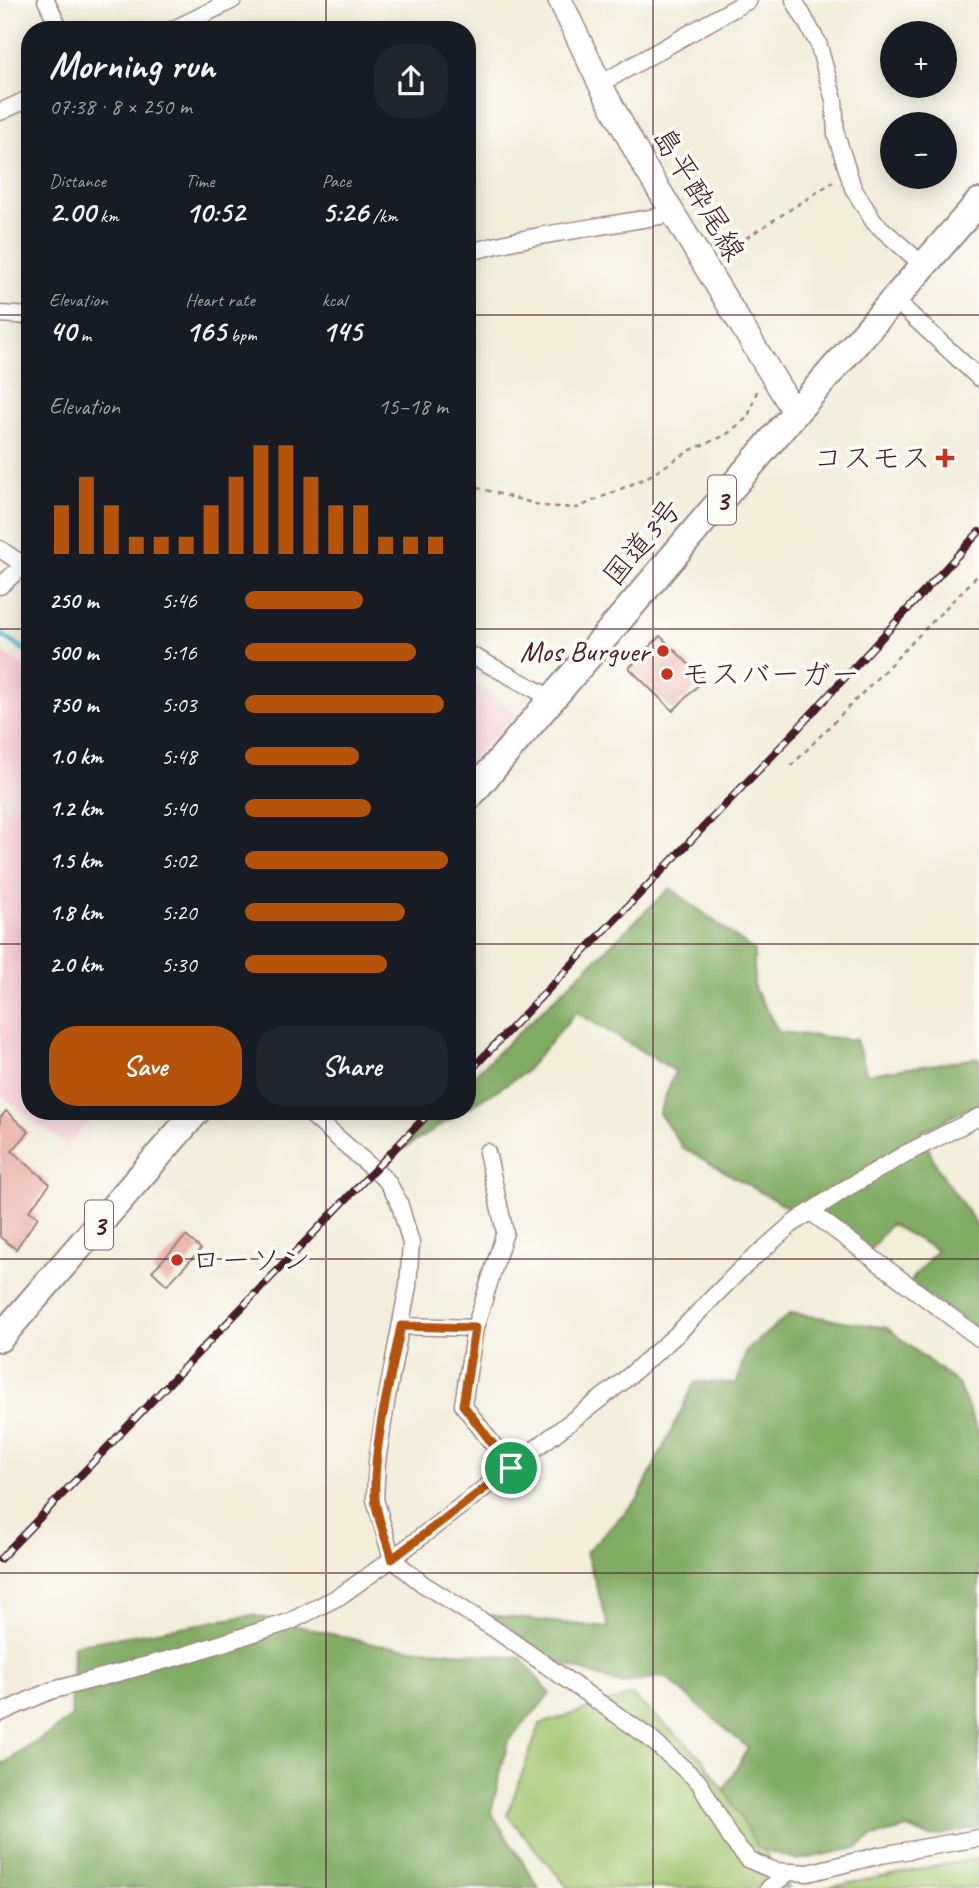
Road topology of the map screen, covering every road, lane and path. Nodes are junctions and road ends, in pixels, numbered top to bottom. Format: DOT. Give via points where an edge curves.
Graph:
graph roads {
  1 [pos="46,0"];
  2 [pos="233,0"];
  3 [pos="560,0"];
  4 [pos="749,0"];
  5 [pos="794,0"];
  6 [pos="56,21"];
  7 [pos="190,21"];
  8 [pos="600,84"];
  9 [pos="21,102"];
  10 [pos="0,112"];
  11 [pos="848,172"];
  12 [pos="979,202"];
  13 [pos="672,214"];
  14 [pos="476,251"];
  15 [pos="704,265"];
  16 [pos="924,266"];
  17 [pos="895,300"];
  18 [pos="0,314"];
  19 [pos="21,315"];
  20 [pos="765,365"];
  21 [pos="979,377"];
  22 [pos="795,413"];
  23 [pos="476,487"];
  24 [pos="0,549"];
  25 [pos="21,560"];
  26 [pos="21,567"];
  27 [pos="979,574"];
  28 [pos="0,586"];
  29 [pos="476,658"];
  30 [pos="553,699"];
  31 [pos="791,766"];
  32 [pos="476,789"];
  33 [pos="979,1116"];
  34 [pos="189,1120"];
  35 [pos="318,1120"];
  36 [pos="487,1152"];
  37 [pos="811,1212"];
  38 [pos="401,1326"];
  39 [pos="475,1328"];
  40 [pos="0,1338"];
  41 [pos="979,1338"];
  42 [pos="511,1468"];
  43 [pos="392,1559"];
  44 [pos="0,1713"];
  45 [pos="979,1838"];
  46 [pos="789,1872"];
  47 [pos="769,1888"];
  1 -- 6 [label="street"];
  2 -- 7 [label="street"];
  3 -- 8 [label="main road, 島平酔尾線"];
  4 -- 8 [label="street"];
  5 -- 11 [label="street" via="818,43"];
  8 -- 13 [label="main road, 島平酔尾線"];
  9 -- 10 [label="street"];
  11 -- 15 [label="path"];
  11 -- 16 [label="street" via="874,222"];
  12 -- 16 [label="highway, 国道3号 / 3"];
  13 -- 14 [label="street" via="552,232"];
  13 -- 15 [label="main road, 島平酔尾線"];
  15 -- 20 [label="main road, 島平酔尾線"];
  16 -- 17 [label="highway, 国道3号 / 3"];
  17 -- 21 [label="street"];
  17 -- 22 [label="highway, 国道3号 / 3"];
  18 -- 19 [label="street"];
  20 -- 22 [label="main road, 島平酔尾線"];
  20 -- 23 [label="path" via="748,418 726,435 577,508 543,506"];
  22 -- 30 [label="highway, 国道3号 / 3"];
  24 -- 25 [label="street"];
  26 -- 28 [label="street"];
  27 -- 31 [label="path"];
  29 -- 30 [label="street"];
  30 -- 32 [label="highway, 国道3号 / 3"];
  33 -- 37 [label="street" via="905,1154"];
  34 -- 40 [label="highway, 3"];
  35 -- 38 [label="street" via="387,1181 399,1202 411,1243"];
  36 -- 39 [label="street" via="505,1231"];
  37 -- 41 [label="street"];
  37 -- 42 [label="street" via="740,1270 677,1335"];
  38 -- 39 [label="street"];
  38 -- 43 [label="street" via="377,1462 375,1499"];
  39 -- 42 [label="street" via="463,1405"];
  42 -- 43 [label="street"];
  43 -- 44 [label="street" via="340,1596 289,1622 50,1691"];
  43 -- 46 [label="street" via="647,1736 699,1782 731,1839 749,1860"];
  45 -- 46 [label="street" via="808,1873"];
  46 -- 47 [label="street"];
}
